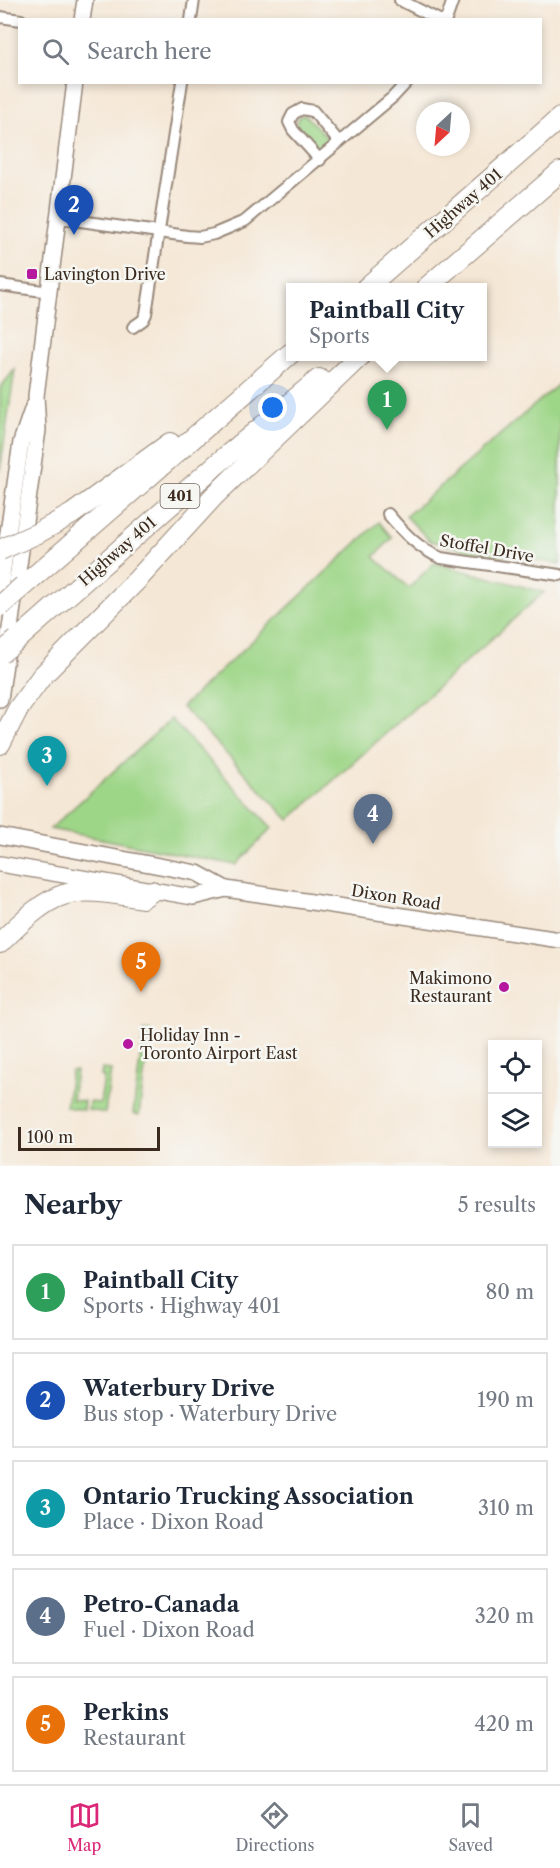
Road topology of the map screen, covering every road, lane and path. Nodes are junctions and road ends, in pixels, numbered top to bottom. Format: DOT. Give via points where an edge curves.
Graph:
graph roads {
  1 [pos="85,0"];
  2 [pos="194,0"];
  3 [pos="400,0"];
  4 [pos="453,0"];
  5 [pos="0,16"];
  6 [pos="82,18"];
  7 [pos="191,18"];
  8 [pos="435,18"];
  9 [pos="447,18"];
  10 [pos="18,19"];
  11 [pos="75,84"];
  12 [pos="182,84"];
  13 [pos="405,84"];
  14 [pos="560,118"];
  15 [pos="339,142"];
  16 [pos="320,159"];
  17 [pos="560,172"];
  18 [pos="59,218"];
  19 [pos="158,231"];
  20 [pos="372,283"];
  21 [pos="432,283"];
  22 [pos="0,285"];
  23 [pos="50,292"];
  24 [pos="132,327"];
  25 [pos="286,357"];
  26 [pos="341,361"];
  27 [pos="356,361"];
  28 [pos="36,396"];
  29 [pos="226,409"];
  30 [pos="388,514"];
  31 [pos="0,550"];
  32 [pos="560,575"];
  33 [pos="0,589"];
  34 [pos="0,606"];
  35 [pos="0,654"];
  36 [pos="0,699"];
  37 [pos="0,744"];
  38 [pos="0,836"];
  39 [pos="0,864"];
  40 [pos="226,890"];
  41 [pos="153,891"];
  42 [pos="560,940"];
  43 [pos="0,943"];
  1 -- 6 [label="main road"];
  2 -- 7 [label="street"];
  3 -- 8 [label="street"];
  4 -- 9 [label="street"];
  5 -- 10 [label="street"];
  11 -- 18 [label="main road"];
  12 -- 19 [label="street"];
  13 -- 15 [label="street"];
  14 -- 20 [label="highway, Highway 401"];
  15 -- 16 [label="street"];
  15 -- 16 [label="street" via="313,111 302,109 293,114 293,130"];
  16 -- 19 [label="street" via="258,212 230,229 201,237"];
  17 -- 21 [label="highway"];
  18 -- 19 [label="street"];
  18 -- 23 [label="main road"];
  19 -- 24 [label="street" via="146,314"];
  22 -- 23 [label="street"];
  23 -- 28 [label="main road"];
  25 -- 29 [label="highway, 401"];
  26 -- 35 [label="highway, Highway 401 / 401, bridge" via="199,479"];
  27 -- 37 [label="highway" via="214,496 42,676 18,709"];
  28 -- 33 [label="main road" via="21,442"];
  28 -- 36 [label="main road" via="38,430"];
  29 -- 31 [label="highway, bridge" via="168,444 72,514"];
  29 -- 34 [label="highway, 401, bridge"];
  30 -- 32 [label="street, Stoffel Drive" via="426,552 441,558"];
  38 -- 40 [label="main road, Dixon Road" via="197,873"];
  39 -- 41 [label="main road, Dixon Road"];
  40 -- 41 [label="main road, Dixon Road" via="193,897"];
  40 -- 42 [label="main road, Dixon Road"];
  41 -- 43 [label="highway" via="142,898 89,890 61,895 32,913"];
}
